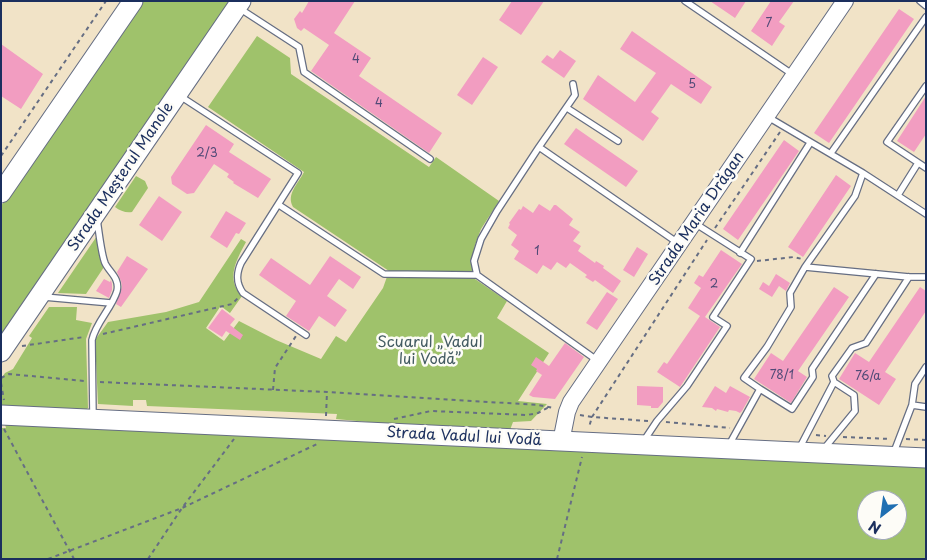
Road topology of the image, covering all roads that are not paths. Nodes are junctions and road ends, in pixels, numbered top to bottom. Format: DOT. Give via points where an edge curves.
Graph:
graph roads {
  1 [pos="132,1"];
  2 [pos="685,1"];
  3 [pos="845,1"];
  4 [pos="920,1"];
  5 [pos="239,4"];
  6 [pos="693,4"];
  7 [pos="926,6"];
  8 [pos="926,17"];
  9 [pos="794,75"];
  10 [pos="573,84"];
  11 [pos="926,86"];
  12 [pos="178,95"];
  13 [pos="567,108"];
  14 [pos="766,116"];
  15 [pos="618,141"];
  16 [pos="810,143"];
  17 [pos="539,147"];
  18 [pos="831,153"];
  19 [pos="430,159"];
  20 [pos="918,163"];
  21 [pos="926,168"];
  22 [pos="863,172"];
  23 [pos="4,184"];
  24 [pos="898,196"];
  25 [pos="279,205"];
  26 [pos="96,213"];
  27 [pos="926,214"];
  28 [pos="695,223"];
  29 [pos="679,244"];
  30 [pos="740,253"];
  31 [pos="805,267"];
  32 [pos="477,274"];
  33 [pos="876,274"];
  34 [pos="926,277"];
  35 [pos="909,278"];
  36 [pos="40,296"];
  37 [pos="110,303"];
  38 [pos="306,335"];
  39 [pos="9,350"];
  40 [pos="600,363"];
  41 [pos="926,367"];
  42 [pos="834,382"];
  43 [pos="760,389"];
  44 [pos="912,405"];
  45 [pos="926,407"];
  46 [pos="3,414"];
  47 [pos="93,419"];
  48 [pos="561,442"];
  49 [pos="802,444"];
  50 [pos="641,446"];
  51 [pos="896,448"];
  52 [pos="726,449"];
  53 [pos="820,453"];
  54 [pos="926,458"];
  1 -- 23 [label="main road"];
  2 -- 6 [label="lane"];
  3 -- 9 [label="main road, Strada Maria Drăgan"];
  4 -- 7 [label="lane"];
  5 -- 12 [label="main road, Strada Meșterul Manole"];
  5 -- 19 [label="lane" via="299,47 304,72"];
  6 -- 9 [label="lane"];
  8 -- 18 [label="lane"];
  9 -- 14 [label="main road, Strada Maria Drăgan"];
  10 -- 13 [label="lane" via="575,95"];
  11 -- 20 [label="lane" via="887,142"];
  12 -- 25 [label="lane" via="298,173"];
  12 -- 26 [label="main road, Strada Meșterul Manole"];
  13 -- 15 [label="lane"];
  13 -- 17 [label="lane"];
  14 -- 16 [label="lane"];
  14 -- 28 [label="main road, Strada Maria Drăgan"];
  16 -- 18 [label="lane"];
  16 -- 30 [label="lane"];
  17 -- 29 [label="lane"];
  17 -- 32 [label="lane" via="481,239 474,261"];
  18 -- 22 [label="lane"];
  20 -- 21 [label="lane"];
  20 -- 24 [label="lane"];
  22 -- 24 [label="lane"];
  22 -- 31 [label="lane" via="855,196"];
  24 -- 27 [label="lane"];
  25 -- 32 [label="lane" via="384,274"];
  25 -- 38 [label="lane" via="241,262 237,272 238,287"];
  26 -- 36 [label="main road, Strada Meșterul Manole"];
  26 -- 37 [label="lane" via="105,262 117,281 117,290"];
  28 -- 29 [label="main road, Strada Maria Drăgan"];
  28 -- 30 [label="lane"];
  29 -- 40 [label="main road, Strada Maria Drăgan"];
  30 -- 50 [label="lane" via="751,260 714,317 727,326"];
  31 -- 33 [label="lane"];
  31 -- 43 [label="lane" via="790,292 791,307 744,378"];
  32 -- 40 [label="lane"];
  33 -- 35 [label="lane"];
  33 -- 43 [label="lane" via="812,369 813,377 792,409"];
  34 -- 35 [label="lane"];
  35 -- 42 [label="lane" via="866,343 852,348 832,376"];
  36 -- 37 [label="lane"];
  36 -- 39 [label="main road, Strada Meșterul Manole"];
  37 -- 47 [label="lane" via="92,336"];
  40 -- 48 [label="main road, Strada Maria Drăgan" via="567,412"];
  41 -- 44 [label="lane" via="915,384"];
  42 -- 49 [label="lane"];
  42 -- 53 [label="lane" via="854,395 855,410"];
  43 -- 52 [label="lane"];
  44 -- 45 [label="lane"];
  44 -- 51 [label="lane"];
  46 -- 47 [label="main road, Strada Vadul lui Vodă"];
  47 -- 48 [label="main road, Strada Vadul lui Vodă"];
  48 -- 50 [label="main road, Strada Vadul lui Vodă"];
  49 -- 52 [label="main road, Strada Vadul lui Vodă"];
  49 -- 53 [label="main road, Strada Vadul lui Vodă"];
  50 -- 52 [label="main road, Strada Vadul lui Vodă"];
  51 -- 53 [label="main road, Strada Vadul lui Vodă"];
  51 -- 54 [label="main road, Strada Vadul lui Vodă"];
}
